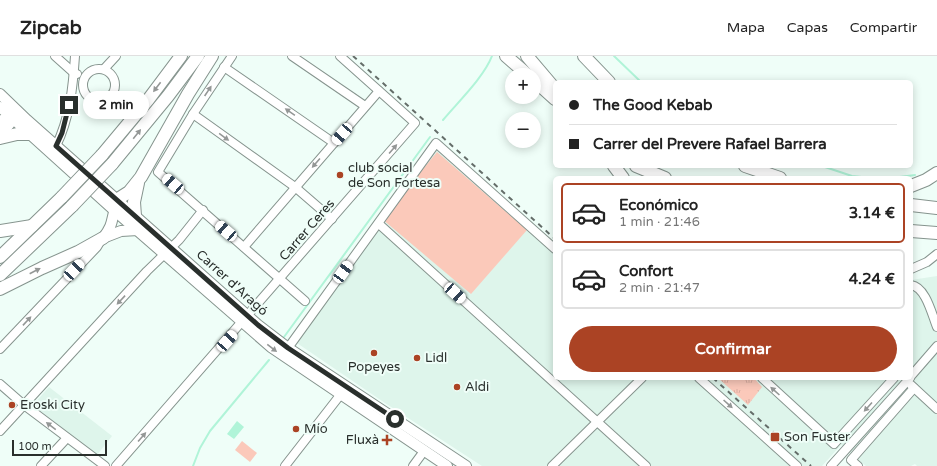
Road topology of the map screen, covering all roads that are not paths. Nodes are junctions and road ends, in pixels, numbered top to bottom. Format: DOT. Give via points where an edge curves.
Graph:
graph roads {
  1 [pos="55,56"];
  2 [pos="75,56"];
  3 [pos="116,56"];
  4 [pos="181,56"];
  5 [pos="198,56"];
  6 [pos="212,56"];
  7 [pos="232,56"];
  8 [pos="292,56"];
  9 [pos="340,56"];
  10 [pos="506,56"];
  11 [pos="527,56"];
  12 [pos="584,56"];
  13 [pos="224,67"];
  14 [pos="520,68"];
  15 [pos="104,69"];
  16 [pos="74,73"];
  17 [pos="85,75"];
  18 [pos="607,80"];
  19 [pos="541,85"];
  20 [pos="379,91"];
  21 [pos="553,93"];
  22 [pos="0,94"];
  23 [pos="553,94"];
  24 [pos="3,106"];
  25 [pos="365,106"];
  26 [pos="193,114"];
  27 [pos="24,117"];
  28 [pos="4,119"];
  29 [pos="0,134"];
  30 [pos="29,134"];
  31 [pos="0,138"];
  32 [pos="334,143"];
  33 [pos="56,146"];
  34 [pos="642,168"];
  35 [pos="752,168"];
  36 [pos="655,172"];
  37 [pos="937,173"];
  38 [pos="774,176"];
  39 [pos="141,177"];
  40 [pos="913,185"];
  41 [pos="295,187"];
  42 [pos="913,204"];
  43 [pos="116,205"];
  44 [pos="937,208"];
  45 [pos="203,210"];
  46 [pos="135,216"];
  47 [pos="332,219"];
  48 [pos="379,224"];
  49 [pos="32,226"];
  50 [pos="138,230"];
  51 [pos="0,231"];
  52 [pos="913,231"];
  53 [pos="937,233"];
  54 [pos="103,238"];
  55 [pos="244,247"];
  56 [pos="553,247"];
  57 [pos="168,250"];
  58 [pos="0,257"];
  59 [pos="934,257"];
  60 [pos="913,268"];
  61 [pos="0,275"];
  62 [pos="280,278"];
  63 [pos="913,286"];
  64 [pos="0,289"];
  65 [pos="305,301"];
  66 [pos="245,320"];
  67 [pos="937,327"];
  68 [pos="937,346"];
  69 [pos="288,348"];
  70 [pos="0,349"];
  71 [pos="913,372"];
  72 [pos="640,380"];
  73 [pos="701,380"];
  74 [pos="764,380"];
  75 [pos="892,380"];
  76 [pos="906,380"];
  77 [pos="909,380"];
  78 [pos="0,384"];
  79 [pos="914,388"];
  80 [pos="350,389"];
  81 [pos="341,394"];
  82 [pos="24,405"];
  83 [pos="937,408"];
  84 [pos="597,422"];
  85 [pos="0,431"];
  86 [pos="67,438"];
  87 [pos="425,439"];
  88 [pos="424,451"];
  89 [pos="41,466"];
  90 [pos="105,466"];
  91 [pos="116,466"];
  92 [pos="285,466"];
  93 [pos="413,466"];
  94 [pos="447,466"];
  95 [pos="466,466"];
  96 [pos="552,466"];
  97 [pos="646,466"];
  98 [pos="797,466"];
  99 [pos="831,466"];
  100 [pos="858,466"];
  1 -- 16 [label="street"];
  2 -- 16 [label="street"];
  3 -- 15 [label="street"];
  4 -- 49 [label="highway, one-way, bridge" via="102,155"];
  61 -- 5 [label="highway, one-way, bridge" via="112,164"];
  6 -- 39 [label="highway"];
  7 -- 13 [label="street"];
  8 -- 25 [label="street"];
  9 -- 20 [label="street"];
  10 -- 14 [label="highway"];
  11 -- 21 [label="highway"];
  12 -- 18 [label="highway"];
  26 -- 13 [label="street, one-way"];
  32 -- 13 [label="street, one-way"];
  15 -- 17 [label="street" via="94,69"];
  15 -- 17 [label="street" via="112,76 115,85 112,95 103,101 87,97 82,86"];
  16 -- 17 [label="street"];
  16 -- 33 [label="street" via="73,91"];
  19 -- 23 [label="highway"];
  20 -- 25 [label="street"];
  47 -- 20 [label="street, Carrer Ceres, one-way" via="415,123"];
  22 -- 24 [label="main road, Carrer d'Aragó"];
  24 -- 27 [label="main road, Carrer d'Aragó"];
  24 -- 28 [label="main road"];
  25 -- 32 [label="street"];
  26 -- 41 [label="street, one-way"];
  26 -- 45 [label="street" via="158,172"];
  27 -- 28 [label="main road"];
  27 -- 33 [label="main road, Carrer d'Aragó"];
  28 -- 29 [label="highway" via="9,123"];
  28 -- 30 [label="main road"];
  30 -- 31 [label="highway"];
  30 -- 43 [label="main road" via="105,202"];
  32 -- 41 [label="street, one-way"];
  33 -- 43 [label="main road, Carrer d'Aragó"];
  34 -- 36 [label="highway"];
  35 -- 38 [label="highway"];
  37 -- 40 [label="highway"];
  39 -- 43 [label="highway"];
  39 -- 46 [label="highway" via="134,202"];
  41 -- 47 [label="street"];
  41 -- 55 [label="street"];
  42 -- 44 [label="highway"];
  43 -- 46 [label="main road, Carrer d'Aragó"];
  43 -- 50 [label="main road, Carrer d'Aragó"];
  43 -- 54 [label="main road" via="110,229"];
  45 -- 55 [label="street"];
  45 -- 57 [label="street"];
  46 -- 57 [label="main road, Carrer d'Aragó"];
  47 -- 62 [label="street, Carrer Ceres"];
  48 -- 56 [label="street" via="436,143"];
  48 -- 69 [label="street"];
  48 -- 84 [label="street"];
  49 -- 51 [label="highway"];
  49 -- 58 [label="highway"];
  50 -- 54 [label="main road" via="121,231"];
  50 -- 57 [label="main road, Carrer d'Aragó"];
  52 -- 53 [label="highway"];
  64 -- 54 [label="highway, one-way"];
  70 -- 54 [label="street, one-way"];
  55 -- 62 [label="street"];
  57 -- 66 [label="main road, Carrer d'Aragó"];
  57 -- 82 [label="street, one-way"];
  59 -- 60 [label="street"];
  62 -- 65 [label="street"];
  62 -- 66 [label="street, Carrer Ceres"];
  63 -- 67 [label="street" via="921,290"];
  66 -- 69 [label="main road, Carrer d'Aragó"];
  66 -- 81 [label="main road, Carrer d'Aragó, one-way" via="275,351"];
  91 -- 66 [label="street, Carrer Ceres, one-way"];
  68 -- 71 [label="street"];
  69 -- 80 [label="main road, Carrer d'Aragó"];
  72 -- 84 [label="street"];
  73 -- 98 [label="street, one-way"];
  75 -- 74 [label="street, one-way" via="834,444"];
  76 -- 99 [label="street"];
  77 -- 79 [label="street"];
  78 -- 82 [label="street"];
  79 -- 83 [label="street"];
  79 -- 100 [label="street" via="851,460"];
  80 -- 81 [label="main road"];
  80 -- 87 [label="main road, Carrer d'Aragó"];
  81 -- 88 [label="main road, Carrer d'Aragó"];
  81 -- 92 [label="street"];
  82 -- 85 [label="street"];
  86 -- 82 [label="street, one-way"];
  84 -- 96 [label="street"];
  84 -- 97 [label="street"];
  86 -- 89 [label="street"];
  86 -- 90 [label="street"];
  87 -- 88 [label="main road"];
  87 -- 95 [label="main road, Carrer d'Aragó"];
  88 -- 93 [label="street"];
  88 -- 94 [label="main road, Carrer d'Aragó"];
}
